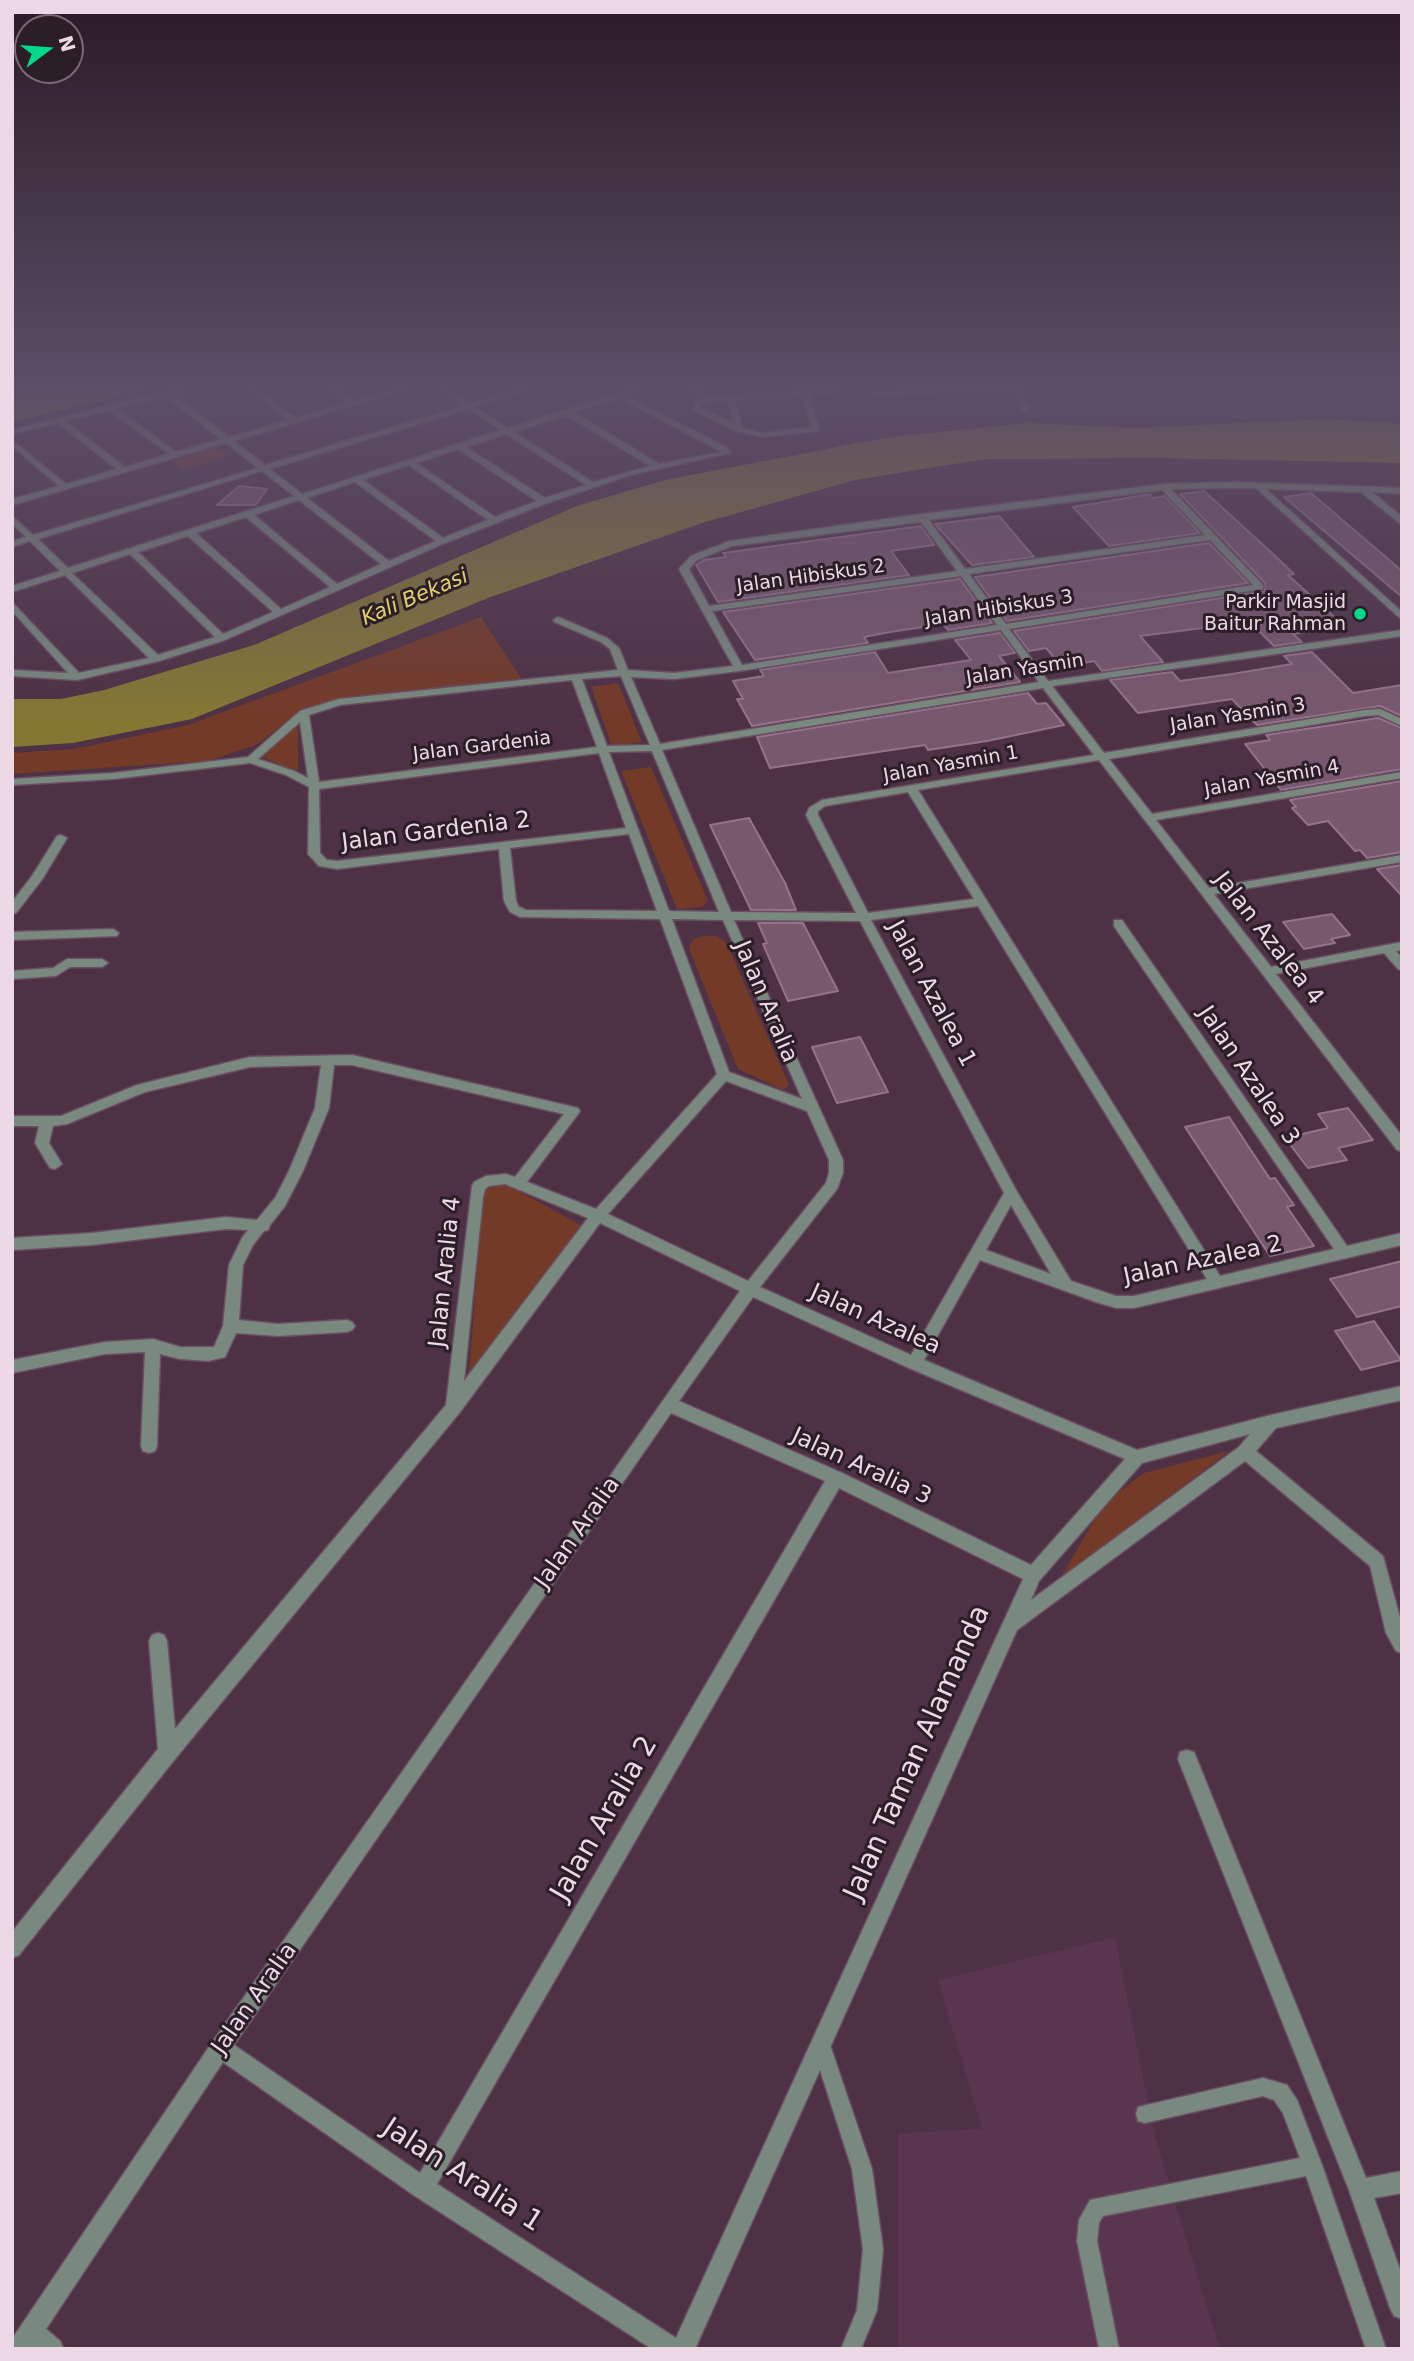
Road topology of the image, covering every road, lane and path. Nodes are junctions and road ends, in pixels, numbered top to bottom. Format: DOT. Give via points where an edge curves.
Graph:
graph roads {
  1 [pos="165,497"];
  2 [pos="303,497"];
  3 [pos="382,497"];
  4 [pos="460,497"];
  5 [pos="538,497"];
  6 [pos="555,497"];
  7 [pos="1082,497"];
  8 [pos="1174,497"];
  9 [pos="1271,497"];
  10 [pos="1373,497"];
  11 [pos="544,501"];
  12 [pos="249,514"];
  13 [pos="922,517"];
  14 [pos="12,519"];
  15 [pos="495,522"];
  16 [pos="1402,522"];
  17 [pos="191,533"];
  18 [pos="32,537"];
  19 [pos="1212,537"];
  20 [pos="442,541"];
  21 [pos="12,544"];
  22 [pos="132,551"];
  23 [pos="388,565"];
  24 [pos="64,572"];
  25 [pos="963,573"];
  26 [pos="335,587"];
  27 [pos="12,589"];
  28 [pos="12,604"];
  29 [pos="706,609"];
  30 [pos="1397,609"];
  31 [pos="279,612"];
  32 [pos="1402,617"];
  33 [pos="558,620"];
  34 [pos="1003,626"];
  35 [pos="1402,633"];
  36 [pos="222,638"];
  37 [pos="156,659"];
  38 [pos="739,668"];
  39 [pos="12,673"];
  40 [pos="622,673"];
  41 [pos="77,677"];
  42 [pos="576,677"];
  43 [pos="1046,684"];
  44 [pos="304,713"];
  45 [pos="1402,723"];
  46 [pos="654,748"];
  47 [pos="604,749"];
  48 [pos="1101,757"];
  49 [pos="251,760"];
  50 [pos="1402,775"];
  51 [pos="12,782"];
  52 [pos="314,786"];
  53 [pos="912,790"];
  54 [pos="813,815"];
  55 [pos="1148,818"];
  56 [pos="634,830"];
  57 [pos="61,838"];
  58 [pos="504,845"];
  59 [pos="1402,858"];
  60 [pos="1206,892"];
  61 [pos="982,902"];
  62 [pos="12,910"];
  63 [pos="726,914"];
  64 [pos="666,917"];
  65 [pos="864,917"];
  66 [pos="1118,923"];
  67 [pos="113,933"];
  68 [pos="12,936"];
  69 [pos="1402,946"];
  70 [pos="1387,949"];
  71 [pos="102,963"];
  72 [pos="1402,966"];
  73 [pos="1267,972"];
  74 [pos="12,975"];
  75 [pos="328,1061"];
  76 [pos="724,1074"];
  77 [pos="810,1107"];
  78 [pos="12,1121"];
  79 [pos="47,1123"];
  80 [pos="1402,1146"];
  81 [pos="55,1164"];
  82 [pos="518,1183"];
  83 [pos="1012,1193"];
  84 [pos="598,1216"];
  85 [pos="263,1226"];
  86 [pos="1402,1239"];
  87 [pos="12,1244"];
  88 [pos="976,1253"];
  89 [pos="1344,1253"];
  90 [pos="1217,1283"];
  91 [pos="1065,1284"];
  92 [pos="750,1289"];
  93 [pos="231,1326"];
  94 [pos="346,1326"];
  95 [pos="153,1345"];
  96 [pos="914,1363"];
  97 [pos="12,1367"];
  98 [pos="1402,1394"];
  99 [pos="668,1404"];
  100 [pos="454,1407"];
  101 [pos="1270,1422"];
  102 [pos="149,1446"];
  103 [pos="1245,1452"];
  104 [pos="1137,1457"];
  105 [pos="836,1478"];
  106 [pos="1033,1575"];
  107 [pos="1007,1626"];
  108 [pos="158,1641"];
  109 [pos="1402,1645"];
  110 [pos="169,1752"];
  111 [pos="1187,1759"];
  112 [pos="12,1948"];
  113 [pos="820,2043"];
  114 [pos="220,2048"];
  115 [pos="1145,2114"];
  116 [pos="1312,2165"];
  117 [pos="1402,2182"];
  118 [pos="423,2188"];
  119 [pos="1360,2190"];
  120 [pos="1402,2308"];
  121 [pos="26,2340"];
  122 [pos="52,2349"];
  123 [pos="673,2349"];
  124 [pos="683,2349"];
  125 [pos="851,2349"];
  126 [pos="1109,2349"];
  127 [pos="1376,2349"];
  1 -- 18 [label="street"];
  2 -- 12 [label="street"];
  2 -- 23 [label="street"];
  3 -- 20 [label="street"];
  4 -- 15 [label="street"];
  5 -- 11 [label="street"];
  6 -- 11 [label="street"];
  7 -- 13 [label="street"];
  8 -- 19 [label="street"];
  9 -- 30 [label="street"];
  10 -- 16 [label="street"];
  11 -- 15 [label="street"];
  12 -- 17 [label="street"];
  12 -- 26 [label="street"];
  13 -- 25 [label="street, Jalan Azalea 4"];
  13 -- 29 [label="street" via="748,540 707,551 684,569"];
  14 -- 18 [label="street"];
  15 -- 20 [label="street"];
  17 -- 22 [label="street"];
  17 -- 31 [label="street"];
  18 -- 21 [label="street"];
  18 -- 24 [label="street"];
  19 -- 25 [label="street, Jalan Hibiskus 2"];
  19 -- 34 [label="street, Jalan Hibiskus 3" via="1258,582 1258,588"];
  20 -- 23 [label="street"];
  22 -- 24 [label="street"];
  22 -- 36 [label="street"];
  23 -- 26 [label="street"];
  24 -- 27 [label="street"];
  24 -- 37 [label="street"];
  25 -- 29 [label="street, Jalan Hibiskus 2"];
  25 -- 34 [label="street, Jalan Azalea 4"];
  26 -- 31 [label="street"];
  28 -- 41 [label="street"];
  29 -- 38 [label="street"];
  30 -- 32 [label="street"];
  31 -- 36 [label="street"];
  33 -- 40 [label="street, Jalan Aralia" via="610,643"];
  34 -- 38 [label="street, Jalan Hibiskus 3"];
  34 -- 43 [label="street, Jalan Azalea 4"];
  35 -- 43 [label="street, Jalan Yasmin"];
  36 -- 37 [label="street"];
  37 -- 41 [label="street"];
  38 -- 40 [label="street, Jalan Hibiskus 3" via="674,676"];
  39 -- 41 [label="street"];
  40 -- 42 [label="street, Jalan Hibiskus 3"];
  40 -- 46 [label="street, Jalan Aralia"];
  42 -- 44 [label="street, Jalan Hibiskus 3" via="339,702"];
  42 -- 47 [label="street"];
  43 -- 46 [label="street, Jalan Yasmin"];
  43 -- 48 [label="street, Jalan Azalea 4"];
  44 -- 49 [label="street"];
  44 -- 52 [label="street"];
  45 -- 48 [label="street, Jalan Yasmin 3" via="1380,712"];
  46 -- 47 [label="street, Jalan Gardenia"];
  46 -- 63 [label="street, Jalan Aralia"];
  47 -- 52 [label="street, Jalan Gardenia"];
  47 -- 56 [label="street"];
  48 -- 53 [label="street, Jalan Yasmin 1"];
  48 -- 55 [label="street, Jalan Azalea 4"];
  49 -- 51 [label="street"];
  49 -- 52 [label="street"];
  50 -- 55 [label="street, Jalan Yasmin 4"];
  52 -- 58 [label="street, Jalan Gardenia 2" via="314,854 323,863"];
  53 -- 54 [label="street, Jalan Yasmin 1" via="822,803"];
  53 -- 61 [label="street"];
  54 -- 65 [label="street, Jalan Azalea 1"];
  55 -- 60 [label="street, Jalan Azalea 4"];
  56 -- 58 [label="street, Jalan Gardenia 2"];
  56 -- 64 [label="street"];
  57 -- 62 [label="street"];
  58 -- 64 [label="street" via="510,901 524,914"];
  59 -- 60 [label="street"];
  60 -- 73 [label="street, Jalan Azalea 4"];
  61 -- 65 [label="street"];
  61 -- 90 [label="street"];
  63 -- 64 [label="street"];
  63 -- 65 [label="street"];
  63 -- 77 [label="street, Jalan Aralia"];
  64 -- 76 [label="street"];
  65 -- 83 [label="street, Jalan Azalea 1"];
  66 -- 89 [label="street, Jalan Azalea 3"];
  67 -- 68 [label="street"];
  69 -- 70 [label="street"];
  70 -- 72 [label="street"];
  70 -- 73 [label="street"];
  71 -- 74 [label="street" via="67,963 56,972"];
  73 -- 80 [label="street, Jalan Azalea 4"];
  75 -- 79 [label="street" via="250,1062 210,1070 142,1088 76,1117"];
  75 -- 82 [label="street" via="352,1060 393,1068 573,1111"];
  75 -- 85 [label="street" via="322,1108 291,1181"];
  76 -- 77 [label="street"];
  76 -- 84 [label="street"];
  77 -- 92 [label="street, Jalan Aralia" via="836,1160 832,1185"];
  78 -- 79 [label="street"];
  79 -- 81 [label="street" via="42,1143"];
  82 -- 84 [label="street, Jalan Aralia 4"];
  82 -- 100 [label="street, Jalan Aralia 4" via="506,1179 479,1186"];
  83 -- 88 [label="street"];
  83 -- 91 [label="street, Jalan Azalea 1"];
  84 -- 92 [label="street, Jalan Azalea"];
  84 -- 100 [label="street"];
  85 -- 87 [label="street" via="226,1223"];
  85 -- 93 [label="street" via="247,1242 236,1265"];
  86 -- 89 [label="street, Jalan Azalea 2"];
  88 -- 91 [label="street, Jalan Azalea 2"];
  88 -- 96 [label="street"];
  89 -- 90 [label="street, Jalan Azalea 2"];
  90 -- 91 [label="street, Jalan Azalea 2" via="1134,1302 1116,1302"];
  92 -- 96 [label="street, Jalan Azalea"];
  92 -- 99 [label="street, Jalan Aralia"];
  93 -- 94 [label="street" via="278,1330"];
  93 -- 95 [label="street" via="222,1349 214,1354 180,1353"];
  95 -- 97 [label="street" via="105,1348"];
  95 -- 102 [label="street"];
  96 -- 104 [label="street, Jalan Azalea"];
  98 -- 101 [label="street"];
  99 -- 105 [label="street, Jalan Aralia 3"];
  99 -- 114 [label="street, Jalan Aralia"];
  100 -- 110 [label="street"];
  101 -- 103 [label="street"];
  101 -- 104 [label="street"];
  103 -- 107 [label="street"];
  103 -- 109 [label="street" via="1377,1562"];
  104 -- 106 [label="street, Jalan Taman Alamanda"];
  105 -- 106 [label="street, Jalan Aralia 3"];
  105 -- 118 [label="street, Jalan Aralia 2"];
  106 -- 107 [label="street, Jalan Taman Alamanda"];
  107 -- 113 [label="street, Jalan Taman Alamanda"];
  108 -- 110 [label="street"];
  110 -- 112 [label="street"];
  111 -- 119 [label="street"];
  113 -- 124 [label="street, Jalan Taman Alamanda"];
  113 -- 125 [label="lane" via="862,2169 873,2249 867,2310"];
  114 -- 118 [label="street, Jalan Aralia 1"];
  114 -- 121 [label="street, Jalan Aralia"];
  115 -- 116 [label="lane" via="1263,2087 1280,2092"];
  116 -- 126 [label="lane" via="1097,2207 1087,2241"];
  116 -- 127 [label="lane"];
  117 -- 119 [label="street"];
  118 -- 123 [label="street, Jalan Aralia 1"];
  119 -- 120 [label="street"];
  121 -- 122 [label="street"];
}
